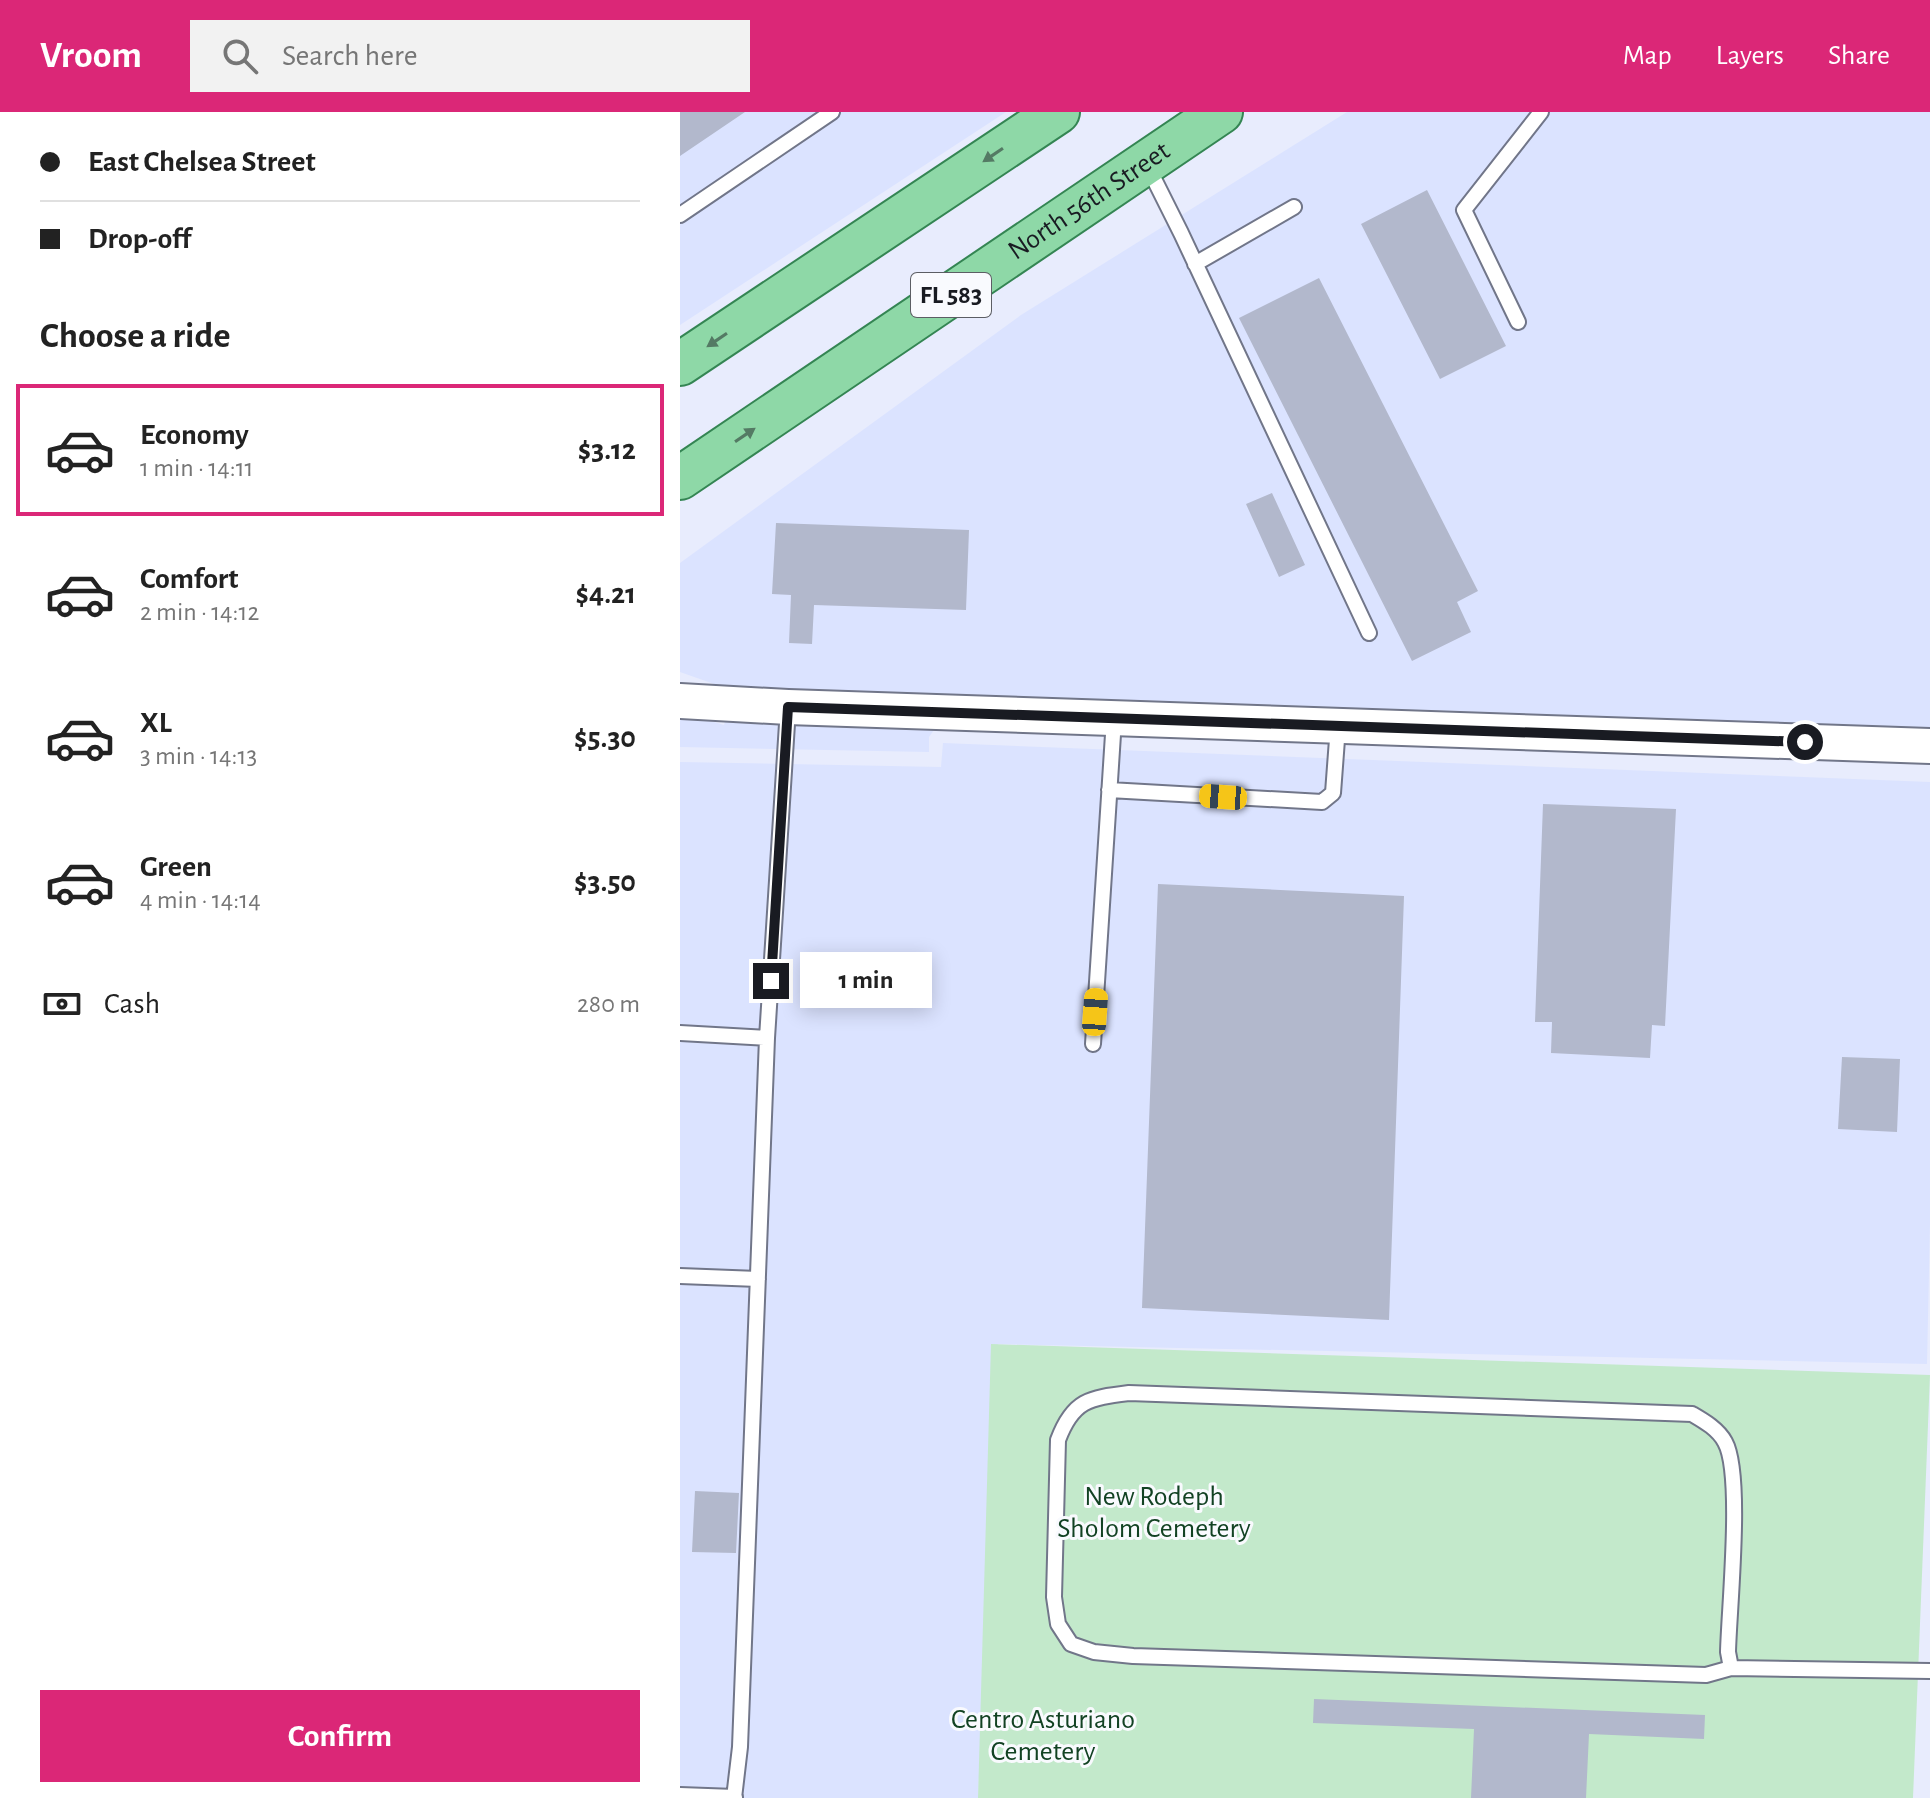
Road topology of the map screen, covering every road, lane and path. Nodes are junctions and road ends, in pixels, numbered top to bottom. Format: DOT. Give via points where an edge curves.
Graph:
graph roads {
  1 [pos="832,112"];
  2 [pos="1058,112"];
  3 [pos="1221,112"];
  4 [pos="1541,112"];
  5 [pos="1146,163"];
  6 [pos="1294,207"];
  7 [pos="680,215"];
  8 [pos="1195,264"];
  9 [pos="1518,322"];
  10 [pos="680,364"];
  11 [pos="694,469"];
  12 [pos="680,495"];
  13 [pos="1369,633"];
  14 [pos="680,691"];
  15 [pos="680,701"];
  16 [pos="714,703"];
  17 [pos="788,707"];
  18 [pos="1114,718"];
  19 [pos="1338,726"];
  20 [pos="1930,746"];
  21 [pos="1109,790"];
  22 [pos="680,1033"];
  23 [pos="767,1038"];
  24 [pos="1093,1044"];
  25 [pos="680,1276"];
  26 [pos="758,1279"];
  27 [pos="1731,1668"];
  28 [pos="1930,1671"];
  29 [pos="680,1795"];
  30 [pos="734,1797"];
  1 -- 7 [label="lane"];
  2 -- 10 [label="main road, one-way"];
  3 -- 5 [label="main road, North 56th Street / FL 583"];
  4 -- 9 [label="lane" via="1464,210"];
  5 -- 8 [label="lane"];
  11 -- 5 [label="main road, North 56th Street / FL 583, one-way"];
  6 -- 8 [label="lane"];
  8 -- 13 [label="lane"];
  11 -- 12 [label="street"];
  14 -- 16 [label="street"];
  15 -- 16 [label="street"];
  16 -- 17 [label="street"];
  17 -- 18 [label="street"];
  17 -- 23 [label="lane"];
  18 -- 19 [label="street"];
  18 -- 21 [label="lane"];
  19 -- 20 [label="street"];
  19 -- 21 [label="lane" via="1333,793 1322,802"];
  21 -- 24 [label="lane"];
  22 -- 23 [label="lane"];
  23 -- 26 [label="lane"];
  25 -- 26 [label="lane"];
  26 -- 30 [label="lane"];
  27 -- 27 [label="lane" via="1706,1675 1094,1652 1071,1644 1058,1624 1058,1440 1066,1418 1078,1406 1129,1393 1692,1414 1725,1442 1735,1475"];
  27 -- 28 [label="lane"];
  29 -- 30 [label="lane"];
}
